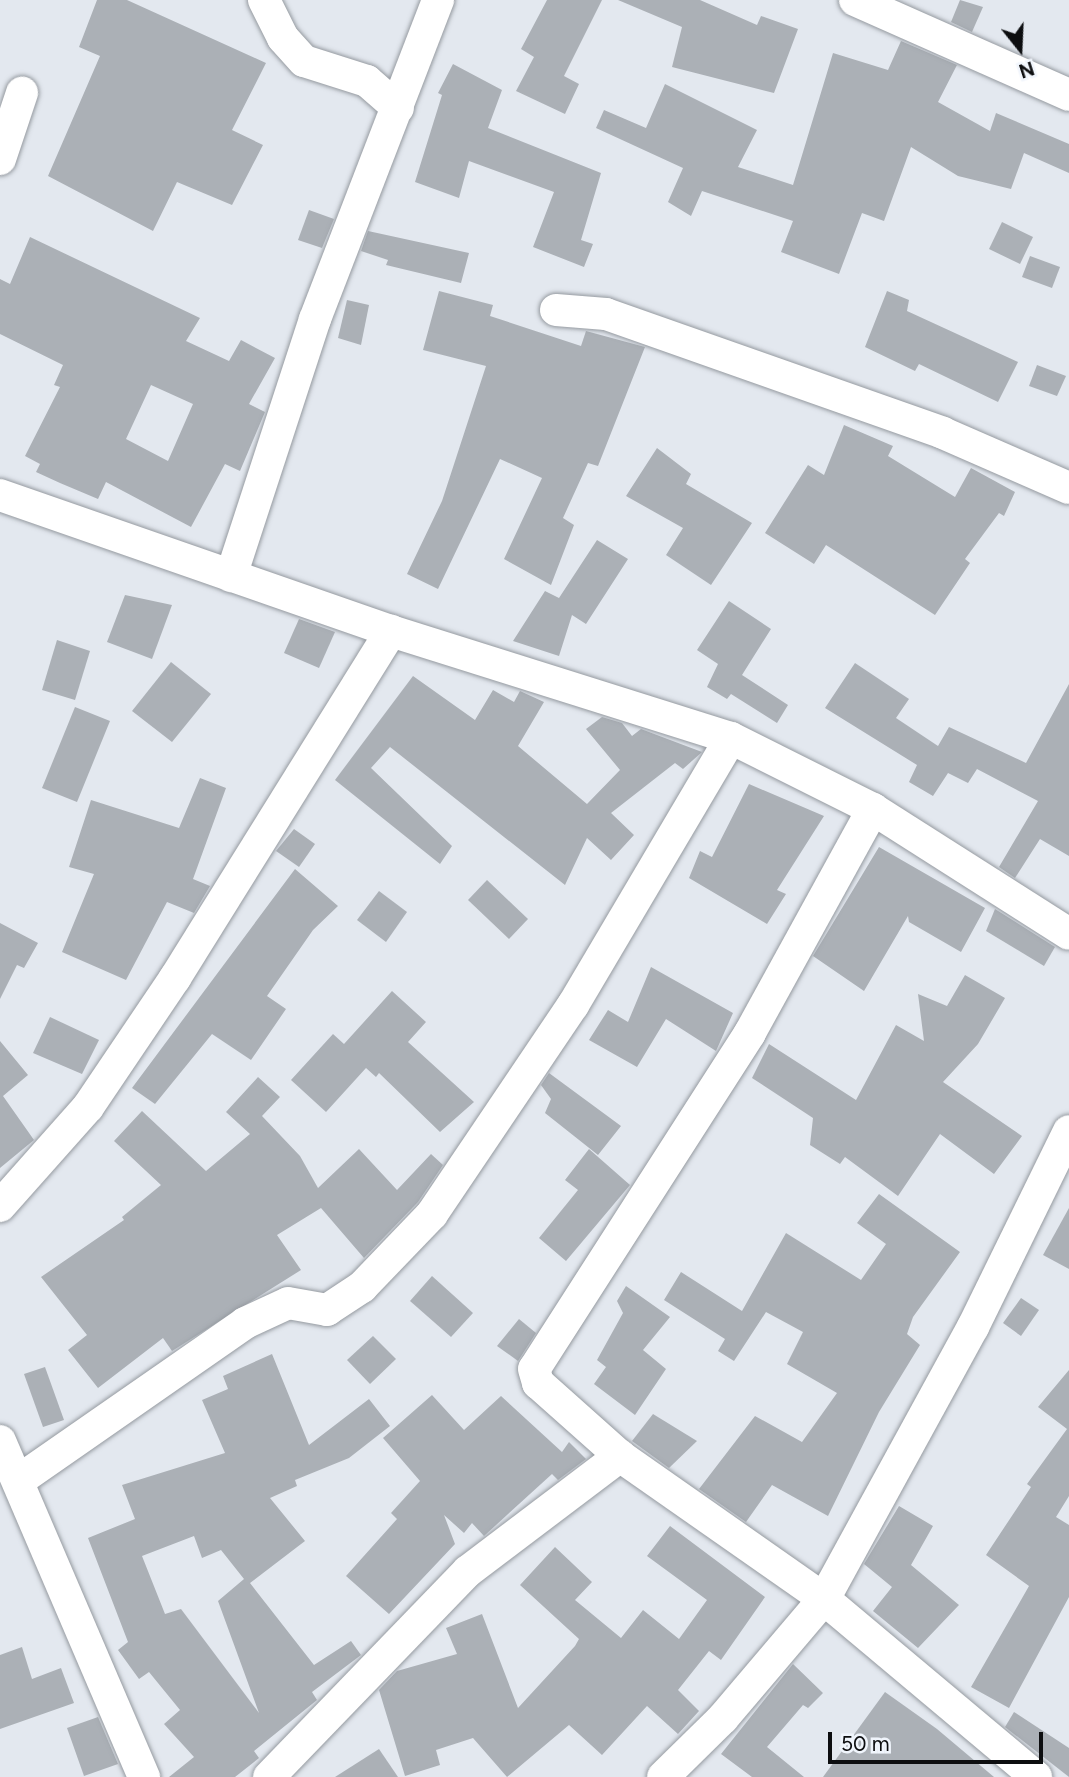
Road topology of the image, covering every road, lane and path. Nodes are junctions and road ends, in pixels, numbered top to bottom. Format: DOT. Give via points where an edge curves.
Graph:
graph roads {
  1 [pos="264,0"];
  2 [pos="438,0"];
  3 [pos="855,0"];
  4 [pos="22,93"];
  5 [pos="1069,95"];
  6 [pos="398,108"];
  7 [pos="0,159"];
  8 [pos="556,310"];
  9 [pos="1069,488"];
  10 [pos="0,495"];
  11 [pos="230,576"];
  12 [pos="391,631"];
  13 [pos="731,738"];
  14 [pos="873,809"];
  15 [pos="1069,934"];
  16 [pos="1069,1130"];
  17 [pos="0,1206"];
  18 [pos="0,1441"];
  19 [pos="620,1456"];
  20 [pos="18,1481"];
  21 [pos="824,1599"];
  22 [pos="144,1777"];
  23 [pos="269,1777"];
  24 [pos="663,1777"];
  25 [pos="1036,1777"];
  1 -- 6 [label="street" via="283,38 304,61 367,81"];
  2 -- 6 [label="street"];
  3 -- 5 [label="street" via="899,15"];
  4 -- 7 [label="street"];
  6 -- 11 [label="street" via="315,319"];
  8 -- 9 [label="street" via="606,314 943,433"];
  10 -- 11 [label="street"];
  11 -- 12 [label="street"];
  12 -- 13 [label="street"];
  12 -- 17 [label="street" via="175,978 88,1107"];
  13 -- 14 [label="street"];
  13 -- 20 [label="street" via="491,1131 432,1214 362,1287 327,1310 288,1303 245,1323"];
  14 -- 15 [label="street"];
  14 -- 19 [label="street" via="750,1033 534,1370 538,1383"];
  16 -- 21 [label="street" via="973,1327"];
  18 -- 20 [label="street"];
  19 -- 21 [label="street"];
  19 -- 23 [label="street" via="468,1572"];
  20 -- 22 [label="street"];
  21 -- 24 [label="street" via="723,1718"];
  21 -- 25 [label="street"];
}
